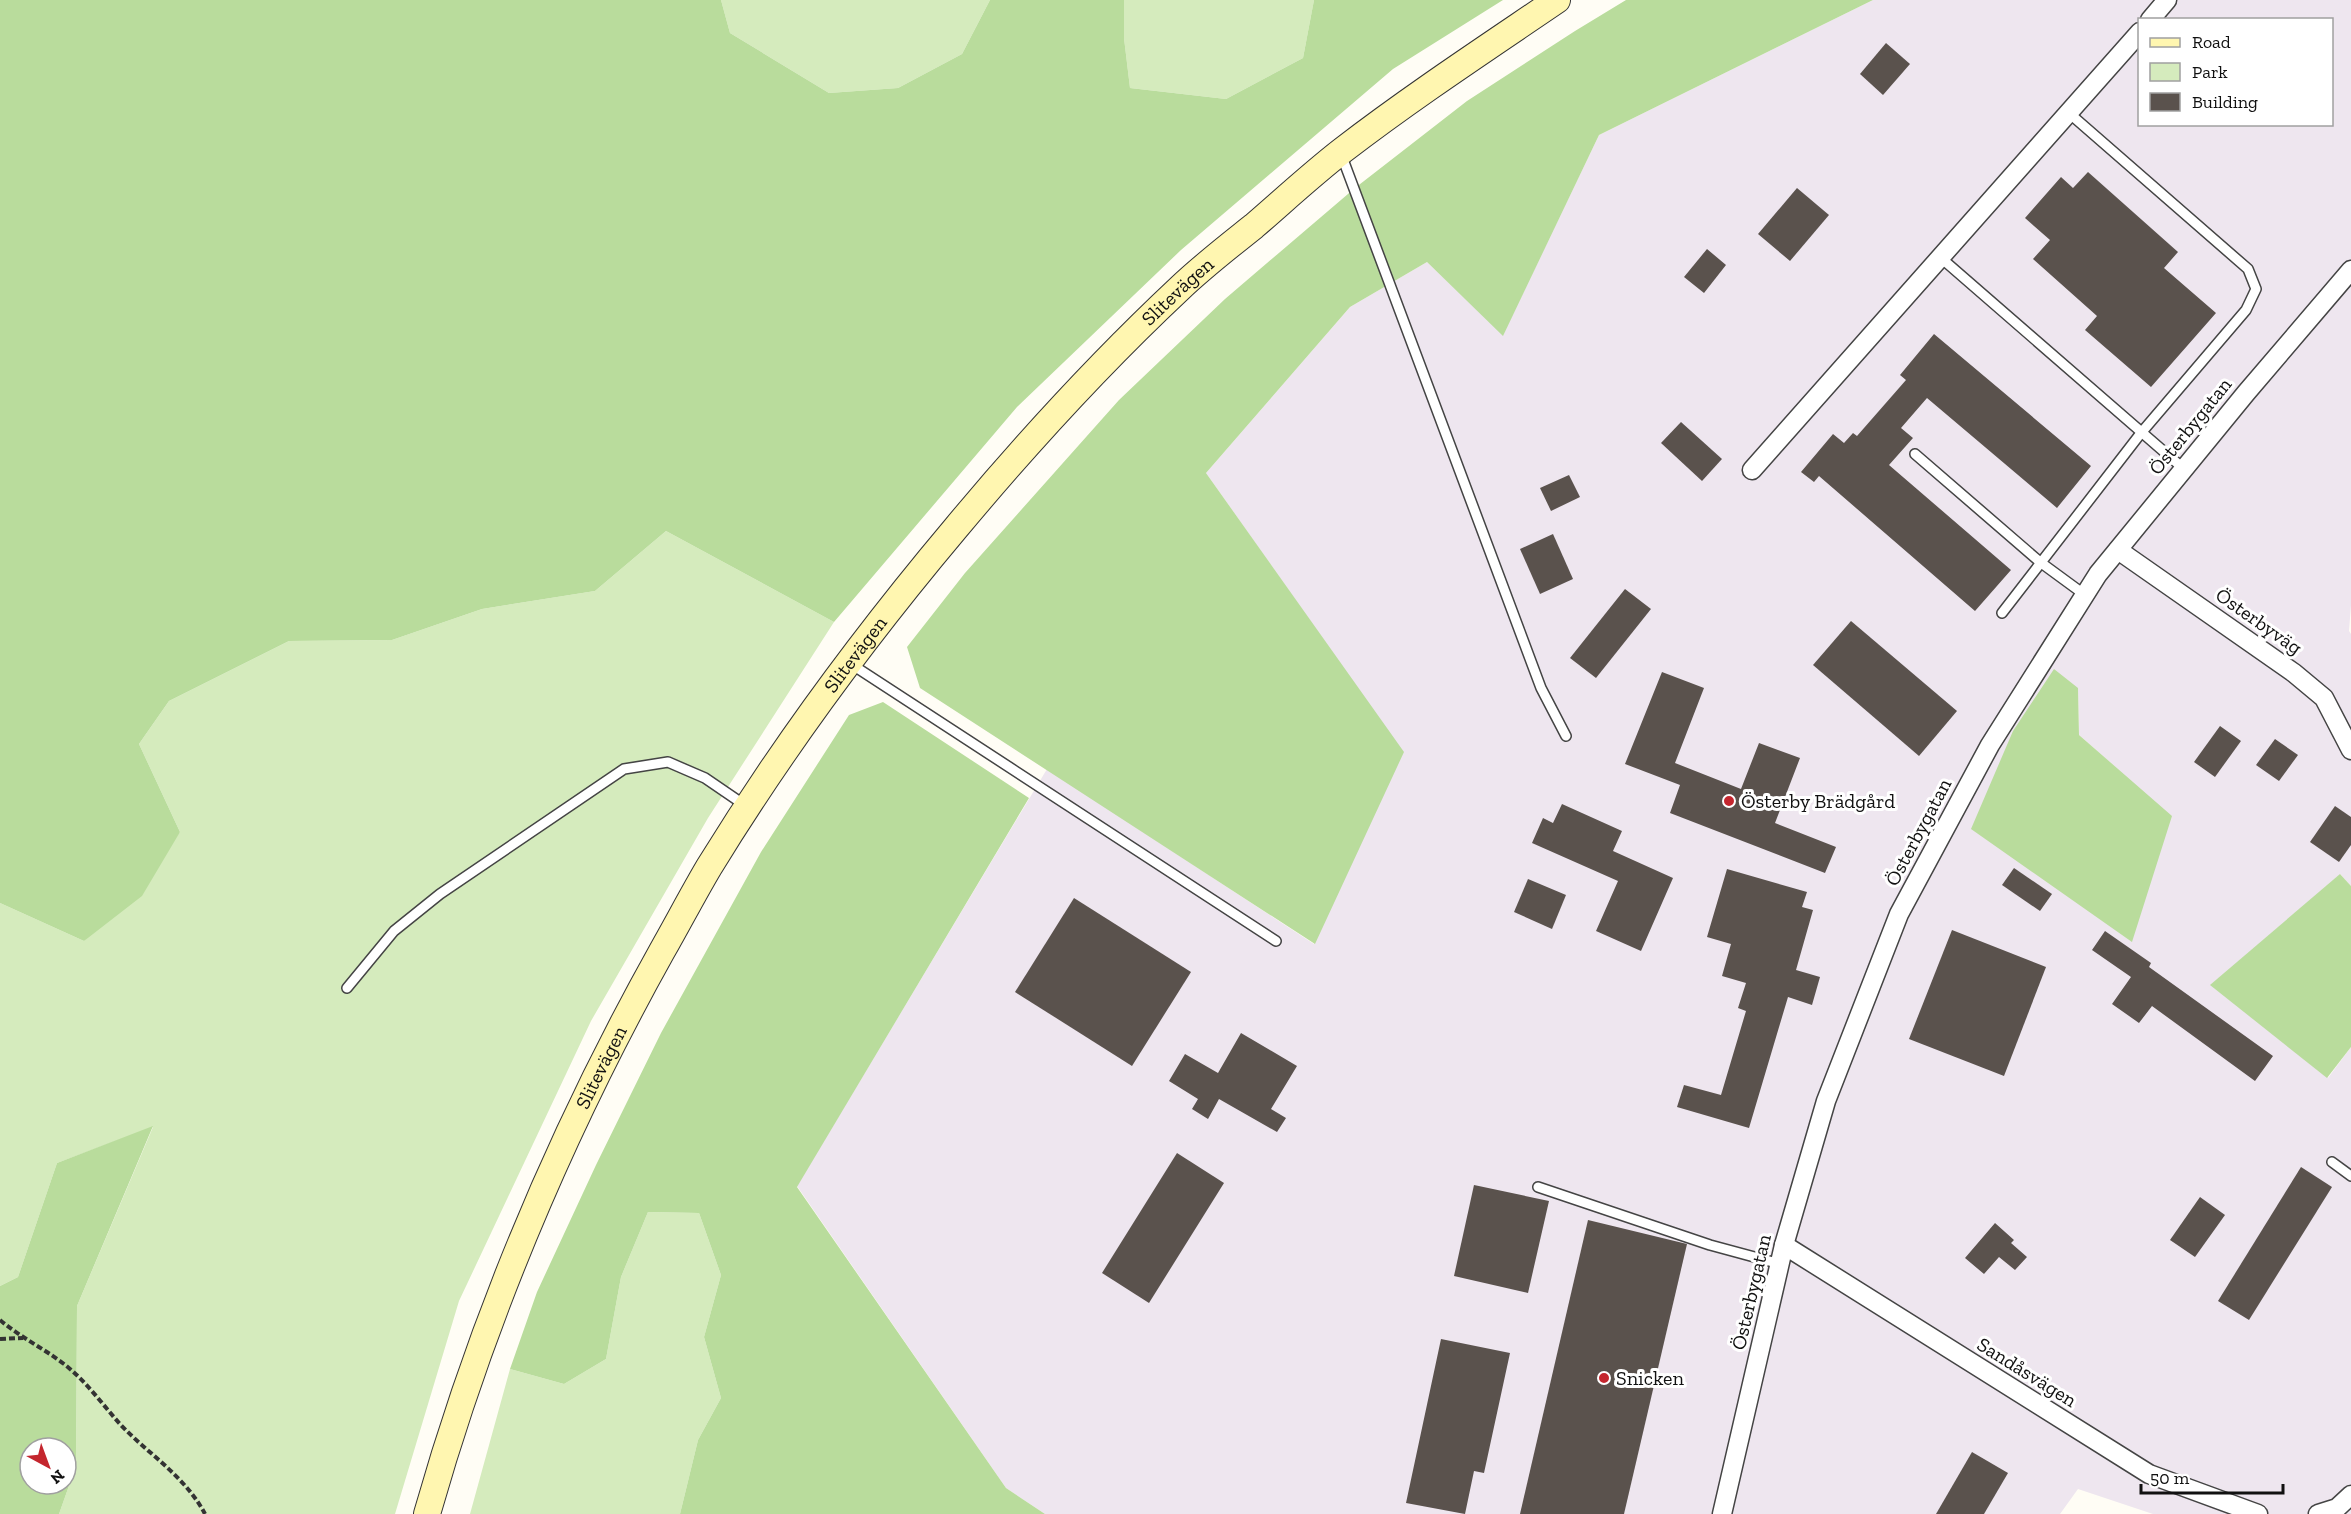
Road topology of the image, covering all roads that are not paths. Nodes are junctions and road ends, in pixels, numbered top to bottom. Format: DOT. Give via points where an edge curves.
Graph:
graph roads {
  1 [pos="1557,0"];
  2 [pos="2167,0"];
  3 [pos="2152,18"];
  4 [pos="2138,33"];
  5 [pos="2069,113"];
  6 [pos="1341,152"];
  7 [pos="1940,257"];
  8 [pos="2351,270"];
  9 [pos="2141,433"];
  10 [pos="1915,454"];
  11 [pos="1752,470"];
  12 [pos="2184,470"];
  13 [pos="2118,550"];
  14 [pos="2040,562"];
  15 [pos="2085,595"];
  16 [pos="2001,613"];
  17 [pos="849,663"];
  18 [pos="1566,736"];
  19 [pos="2351,750"];
  20 [pos="748,807"];
  21 [pos="1276,941"];
  22 [pos="347,988"];
  23 [pos="2332,1162"];
  24 [pos="2351,1176"];
  25 [pos="1538,1187"];
  26 [pos="1784,1245"];
  27 [pos="1780,1264"];
  28 [pos="2351,1495"];
  29 [pos="427,1514"];
  30 [pos="1722,1514"];
  31 [pos="2258,1514"];
  32 [pos="2318,1514"];
  1 -- 6 [label="main road, Slitevägen"];
  2 -- 3 [label="street"];
  4 -- 5 [label="street"];
  5 -- 7 [label="street"];
  5 -- 9 [label="lane" via="2248,269 2256,289 2246,310"];
  6 -- 17 [label="main road, Slitevägen" via="1182,286 1097,370 1008,465 898,597"];
  6 -- 18 [label="lane" via="1541,688"];
  7 -- 9 [label="lane"];
  7 -- 11 [label="street"];
  8 -- 12 [label="street, Österbygatan"];
  9 -- 12 [label="lane"];
  9 -- 14 [label="lane"];
  10 -- 14 [label="lane"];
  12 -- 13 [label="street, Österbygatan"];
  13 -- 15 [label="street, Österbygatan"];
  13 -- 19 [label="street, Österbyväg" via="2324,698"];
  14 -- 15 [label="lane"];
  14 -- 16 [label="lane"];
  15 -- 26 [label="street, Österbygatan" via="1990,746 1899,914 1826,1101"];
  17 -- 20 [label="main road, Slitevägen"];
  17 -- 21 [label="lane"];
  20 -- 22 [label="lane" via="705,778 668,762 624,769 440,894 394,931"];
  20 -- 29 [label="main road, Slitevägen" via="708,869 638,994 561,1148 479,1349"];
  23 -- 24 [label="lane"];
  25 -- 27 [label="lane" via="1710,1245"];
  26 -- 27 [label="street, Österbygatan"];
  26 -- 31 [label="street, Sandåsvägen" via="2150,1474"];
  27 -- 30 [label="street, Österbygatan"];
  28 -- 32 [label="street" via="2337,1508"];
}
